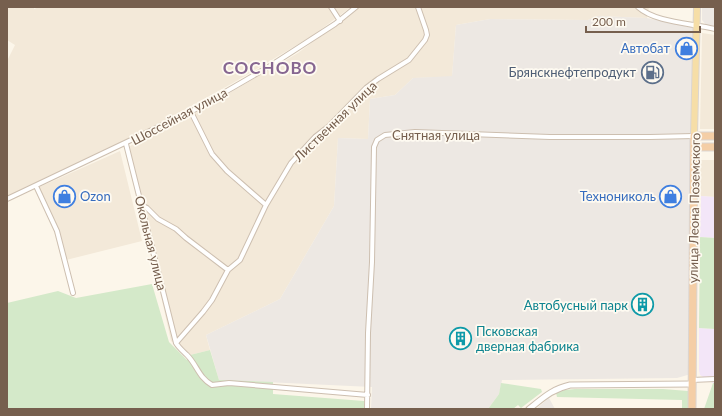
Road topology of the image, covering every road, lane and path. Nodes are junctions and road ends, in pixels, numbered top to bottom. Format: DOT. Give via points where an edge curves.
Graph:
graph roads {
  1 [pos="331,7"];
  2 [pos="356,7"];
  3 [pos="418,7"];
  4 [pos="638,7"];
  5 [pos="697,7"];
  6 [pos="340,21"];
  7 [pos="697,25"];
  8 [pos="715,29"];
  9 [pos="191,112"];
  10 [pos="694,136"];
  11 [pos="715,136"];
  12 [pos="124,145"];
  13 [pos="694,147"];
  14 [pos="715,147"];
  15 [pos="36,186"];
  16 [pos="7,199"];
  17 [pos="141,205"];
  18 [pos="266,205"];
  19 [pos="228,270"];
  20 [pos="73,293"];
  21 [pos="176,343"];
  22 [pos="715,380"];
  23 [pos="692,382"];
  24 [pos="368,395"];
  25 [pos="367,409"];
  26 [pos="529,409"];
  27 [pos="692,409"];
  1 -- 6 [label="street"];
  2 -- 6 [label="street, Шоссейная улица"];
  3 -- 18 [label="street, Лиственная улица" via="427,35 415,54 366,88 315,137 291,163"];
  4 -- 7 [label="street" via="651,16"];
  5 -- 7 [label="main road, улица Леона Поземского"];
  6 -- 9 [label="street, Шоссейная улица"];
  7 -- 8 [label="street"];
  7 -- 10 [label="main road, улица Леона Поземского"];
  9 -- 12 [label="street, Шоссейная улица"];
  9 -- 18 [label="street" via="212,154 227,171"];
  10 -- 11 [label="highway"];
  10 -- 13 [label="highway, улица Леона Поземского"];
  10 -- 24 [label="street, Снятная улица" via="550,137 415,132 380,137 374,146"];
  12 -- 15 [label="street, Шоссейная улица"];
  12 -- 17 [label="street, Окольная улица"];
  13 -- 14 [label="highway"];
  13 -- 23 [label="highway, улица Леона Поземского"];
  15 -- 16 [label="street, Шоссейная улица"];
  15 -- 20 [label="street" via="57,231"];
  17 -- 19 [label="street"];
  17 -- 21 [label="street, Окольная улица"];
  18 -- 19 [label="street, Лиственная улица" via="240,260"];
  19 -- 21 [label="street, Лиственная улица" via="212,300"];
  21 -- 24 [label="street" via="188,355 204,380 212,386 229,383"];
  22 -- 23 [label="street"];
  23 -- 26 [label="street" via="570,384 551,392"];
  23 -- 27 [label="highway, улица Леона Поземского"];
  24 -- 25 [label="street, Снятная улица"];
}
